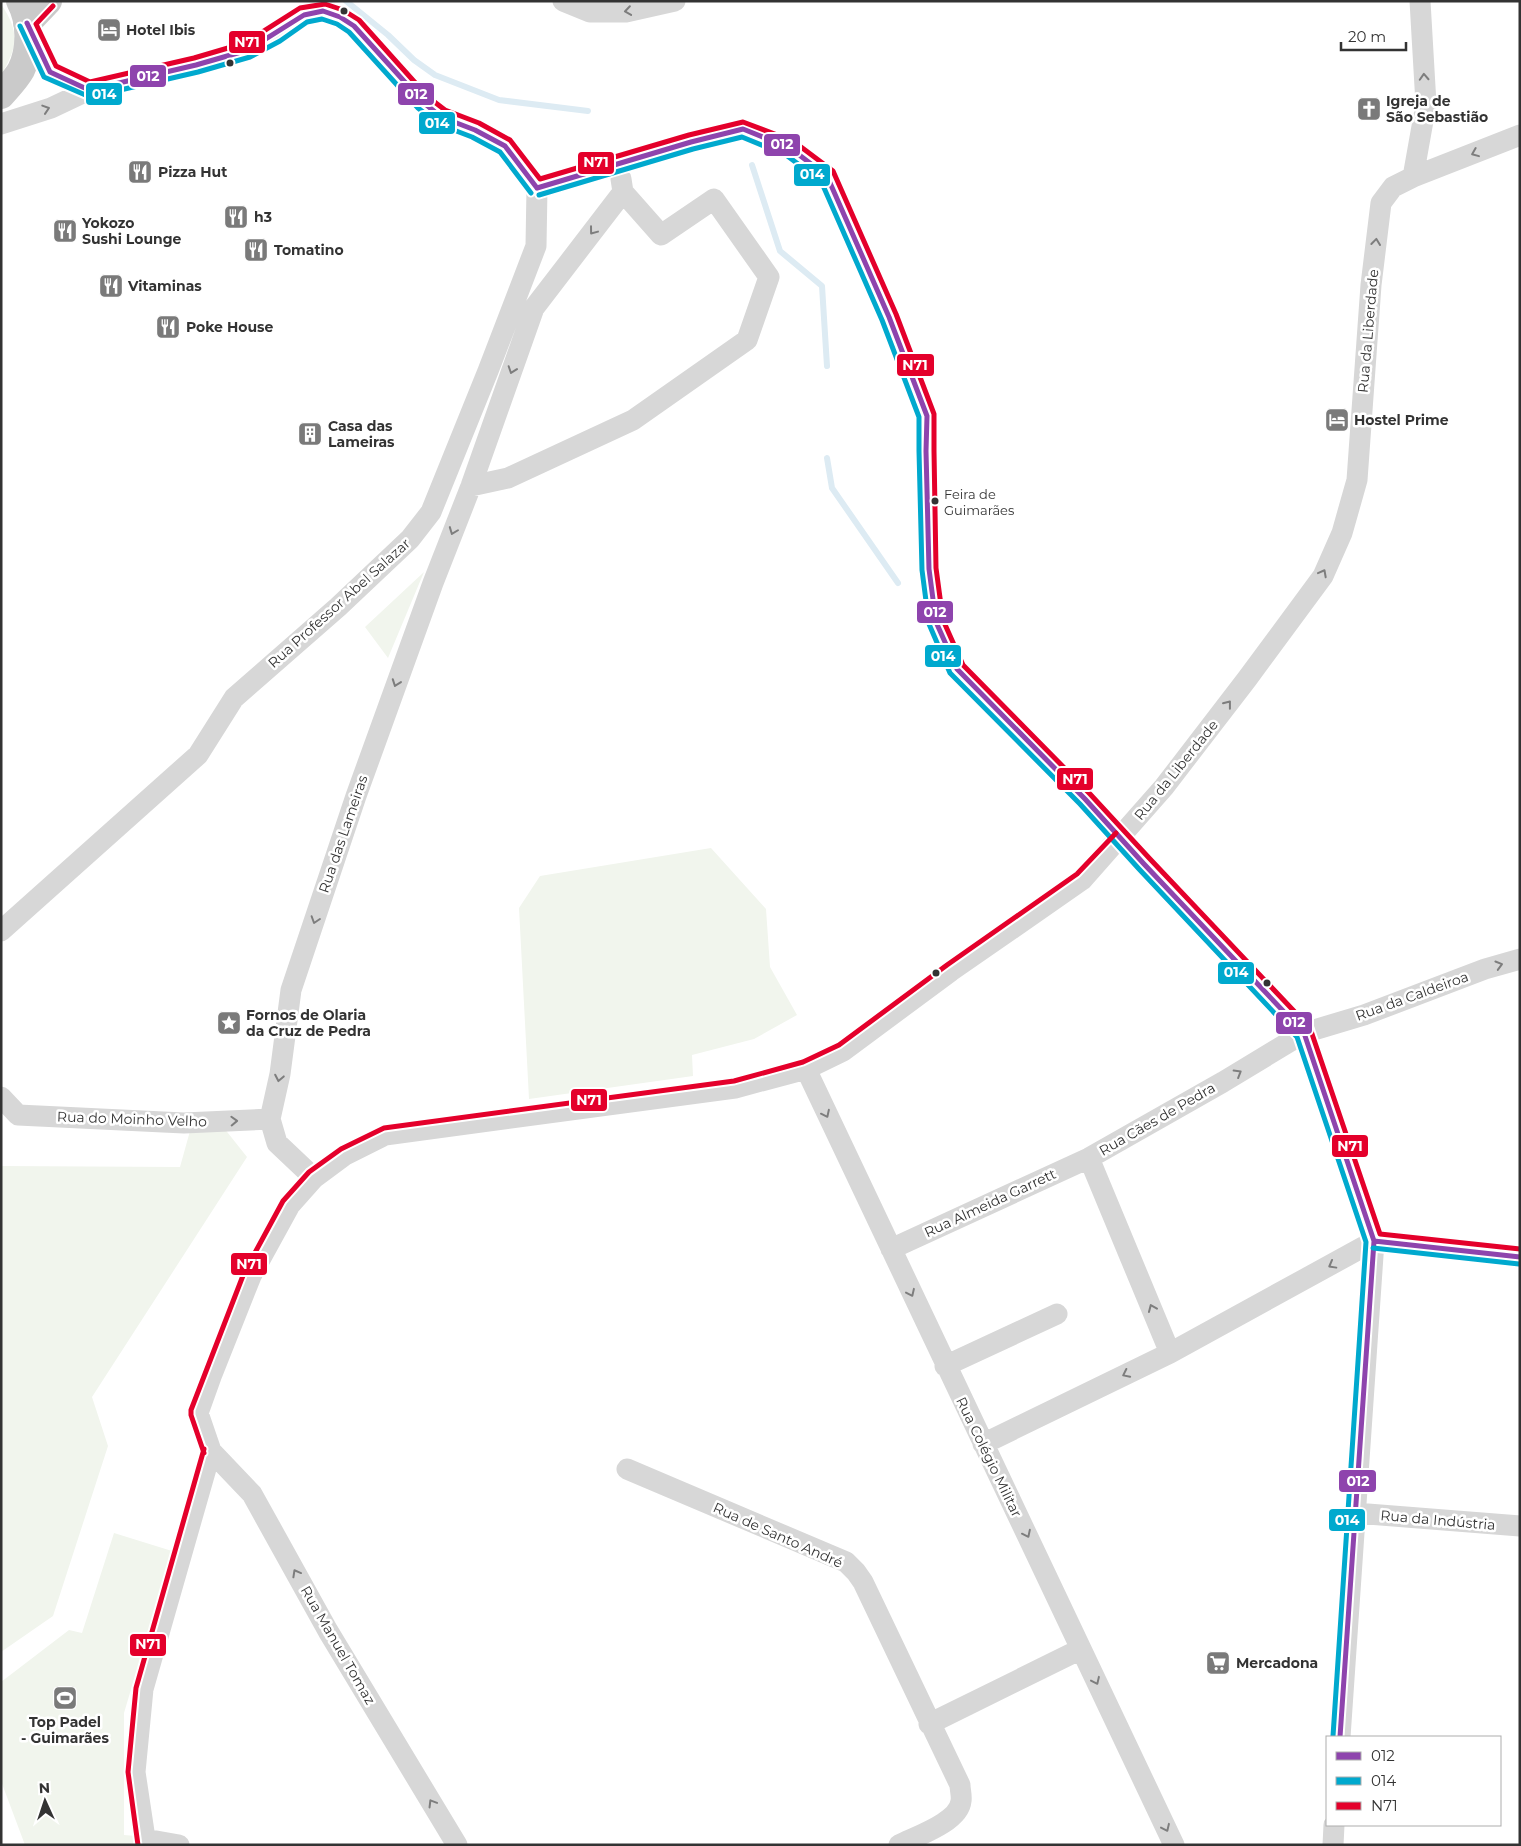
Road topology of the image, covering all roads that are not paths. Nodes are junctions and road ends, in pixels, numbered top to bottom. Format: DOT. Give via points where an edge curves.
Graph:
graph roads {
  1 [pos="48,1"];
  2 [pos="563,1"];
  3 [pos="675,1"];
  4 [pos="1420,1"];
  5 [pos="24,12"];
  6 [pos="88,90"];
  7 [pos="1,95"];
  8 [pos="1,124"];
  9 [pos="1520,135"];
  10 [pos="623,163"];
  11 [pos="1413,178"];
  12 [pos="537,188"];
  13 [pos="623,192"];
  14 [pos="471,486"];
  15 [pos="1121,838"];
  16 [pos="1,931"];
  17 [pos="1520,959"];
  18 [pos="1304,1033"];
  19 [pos="806,1069"];
  20 [pos="1,1097"];
  21 [pos="270,1120"];
  22 [pos="1089,1158"];
  23 [pos="314,1178"];
  24 [pos="1374,1241"];
  25 [pos="891,1248"];
  26 [pos="1520,1256"];
  27 [pos="1057,1314"];
  28 [pos="1170,1353"];
  29 [pos="946,1366"];
  30 [pos="983,1444"];
  31 [pos="211,1452"];
  32 [pos="627,1469"];
  33 [pos="1355,1513"];
  34 [pos="1520,1526"];
  35 [pos="1081,1649"];
  36 [pos="929,1724"];
  37 [pos="1340,1736"];
  38 [pos="1334,1826"];
  39 [pos="146,1842"];
  40 [pos="179,1845"];
  41 [pos="457,1845"];
  42 [pos="899,1845"];
  43 [pos="1174,1845"];
  44 [pos="1333,1845"];
  1 -- 5 [label="main road"];
  3 -- 2 [label="street, one-way" via="626,12 590,12"];
  11 -- 4 [label="street, one-way" via="1426,104"];
  5 -- 6 [label="street" via="50,72"];
  5 -- 7 [label="main road" via="26,56 21,70"];
  8 -- 6 [label="street, one-way" via="51,108"];
  6 -- 12 [label="street" via="248,50 304,15 323,11 354,26 423,102 441,117 505,146"];
  9 -- 11 [label="street, Rua da Liberdade, one-way"];
  10 -- 12 [label="street"];
  10 -- 13 [label="street"];
  10 -- 15 [label="street" via="743,129 790,148 827,176 889,317 927,416 929,569 936,622 958,669"];
  15 -- 11 [label="street, Rua da Liberdade, one-way" via="1247,680 1317,584 1342,533 1357,480 1371,285 1381,203 1393,188"];
  12 -- 16 [label="street, Rua Professor Abel Salazar" via="536,246 431,512 410,539 338,607 234,698 198,755"];
  13 -- 14 [label="street, one-way" via="534,308"];
  13 -- 14 [label="street" via="661,235 714,198 769,277 747,340 633,420 508,478"];
  14 -- 21 [label="street, Rua das Lameiras, one-way" via="391,697 292,990"];
  15 -- 18 [label="street"];
  15 -- 19 [label="street, Rua da Liberdade" via="1082,880 843,1051"];
  18 -- 17 [label="street, Rua da Caldeiroa, one-way"];
  22 -- 18 [label="street, Rua Cães de Pedra, one-way"];
  18 -- 24 [label="street"];
  19 -- 23 [label="street, Rua da Liberdade" via="735,1088 385,1135 345,1154"];
  19 -- 25 [label="street, Rua Colégio Militar, one-way"];
  20 -- 21 [label="street, Rua do Moinho Velho, one-way" via="18,1115 184,1123"];
  21 -- 23 [label="street" via="277,1143"];
  22 -- 25 [label="street, Rua Almeida Garrett"];
  28 -- 22 [label="street, Rua Cães de Pedra, one-way"];
  23 -- 31 [label="street, Rua da Liberdade" via="290,1205 251,1276 212,1374 198,1413"];
  24 -- 26 [label="street"];
  24 -- 28 [label="street, one-way"];
  24 -- 33 [label="street"];
  25 -- 29 [label="street, Rua Colégio Militar, one-way"];
  27 -- 29 [label="street"];
  28 -- 30 [label="street, one-way"];
  29 -- 30 [label="street, Rua Colégio Militar"];
  30 -- 35 [label="street, Rua Colégio Militar, one-way"];
  31 -- 39 [label="street" via="143,1690 136,1772"];
  41 -- 31 [label="street, Rua Manuel Tomaz, one-way" via="328,1631 252,1494"];
  32 -- 36 [label="street, Rua de Santo André" via="846,1562 863,1582"];
  33 -- 34 [label="street, Rua da Indústria"];
  33 -- 37 [label="street"];
  35 -- 36 [label="street"];
  35 -- 43 [label="street, Rua Colégio Militar, one-way"];
  36 -- 42 [label="street, Rua de Santo André" via="960,1785 962,1802 944,1823"];
  38 -- 44 [label="street"];
  39 -- 40 [label="street"];
}
